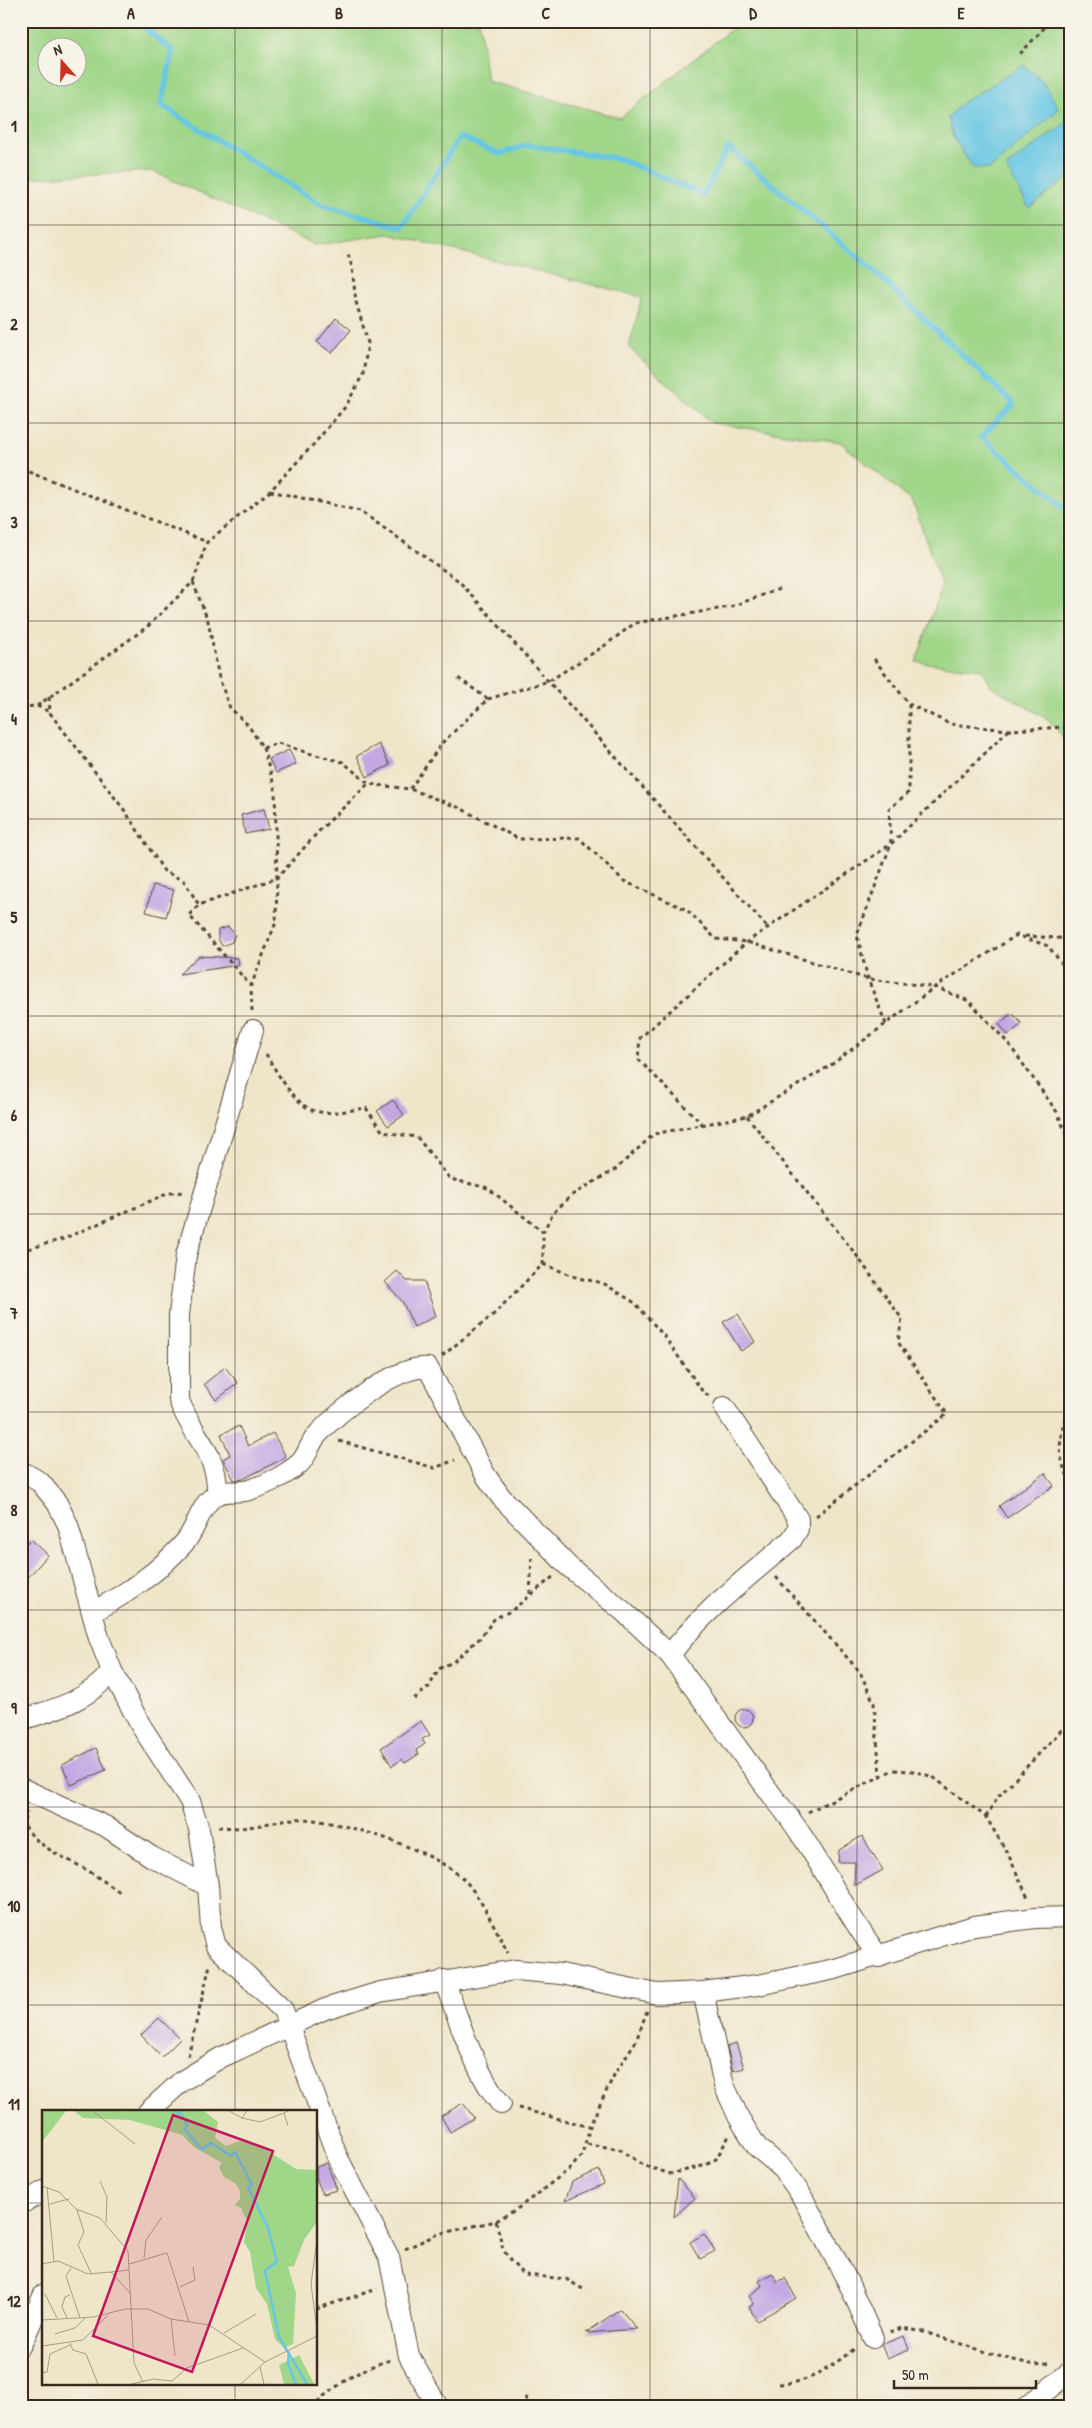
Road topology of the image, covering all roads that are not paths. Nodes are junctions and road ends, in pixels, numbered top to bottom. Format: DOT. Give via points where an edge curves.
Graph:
graph roads {
  1 [pos="253,1030"];
  2 [pos="724,1406"];
  3 [pos="21,1471"];
  4 [pos="217,1494"];
  5 [pos="93,1612"];
  6 [pos="670,1655"];
  7 [pos="112,1671"];
  8 [pos="21,1720"];
  9 [pos="21,1788"];
  10 [pos="208,1886"];
  11 [pos="1071,1917"];
  12 [pos="879,1957"];
  13 [pos="444,1980"];
  14 [pos="702,1992"];
  15 [pos="288,2026"];
  16 [pos="500,2104"];
  17 [pos="150,2110"];
  18 [pos="42,2192"];
  19 [pos="21,2204"];
  20 [pos="42,2298"];
  21 [pos="873,2338"];
  22 [pos="21,2345"];
  23 [pos="1063,2367"];
  24 [pos="438,2407"];
  25 [pos="1026,2407"];
  1 -- 4 [label="street" via="186,1256 179,1315 177,1390 183,1412 214,1464 218,1477"];
  2 -- 6 [label="street" via="798,1519 798,1529 792,1540 725,1597"];
  3 -- 5 [label="street" via="40,1482 68,1525"];
  4 -- 5 [label="street" via="208,1502 186,1541 155,1571 126,1594"];
  4 -- 6 [label="street" via="250,1490 289,1471 301,1462 318,1434 371,1391 408,1371 428,1368 486,1476 517,1516 568,1566"];
  5 -- 7 [label="street"];
  6 -- 12 [label="street" via="792,1820 856,1927"];
  7 -- 8 [label="street" via="102,1685 86,1696"];
  7 -- 10 [label="street" via="141,1726 190,1800 199,1829"];
  9 -- 10 [label="street" via="105,1826 152,1857"];
  10 -- 15 [label="street" via="211,1928 216,1946 283,2010"];
  11 -- 12 [label="street" via="974,1926"];
  12 -- 14 [label="street" via="758,1986"];
  13 -- 14 [label="street" via="515,1970 561,1974 657,1994"];
  13 -- 15 [label="street" via="380,1992 325,2009"];
  13 -- 16 [label="street" via="485,2082"];
  14 -- 21 [label="street" via="724,2085 739,2118 757,2147 783,2169 800,2193 848,2282"];
  15 -- 17 [label="street" via="220,2058 182,2081"];
  15 -- 24 [label="street" via="337,2156 389,2257 409,2356"];
  18 -- 19 [label="street"];
  20 -- 22 [label="street"];
  23 -- 25 [label="street"];
}
